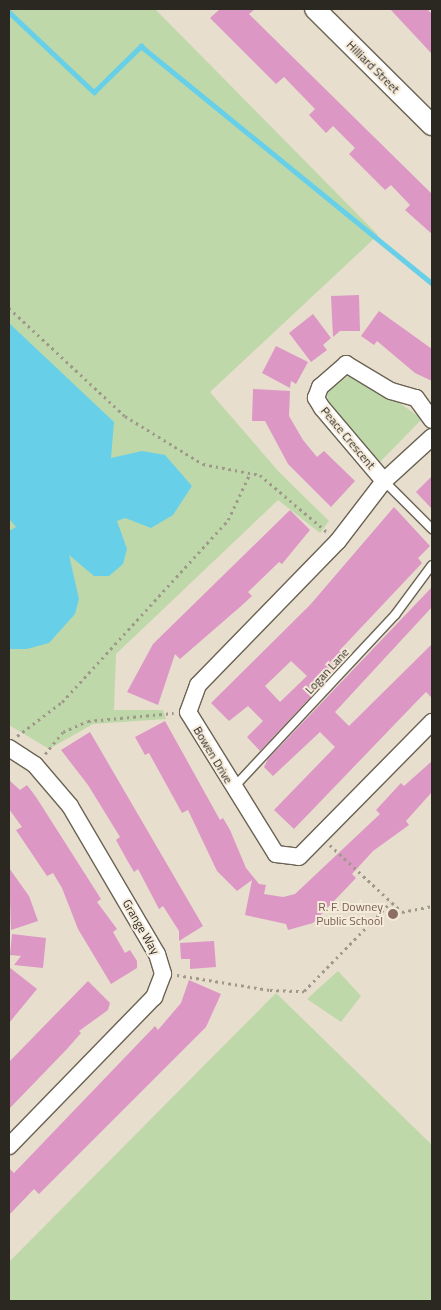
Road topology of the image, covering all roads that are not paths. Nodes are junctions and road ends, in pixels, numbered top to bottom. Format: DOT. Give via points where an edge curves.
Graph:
graph roads {
  1 [pos="314,9"];
  2 [pos="432,125"];
  3 [pos="432,420"];
  4 [pos="432,437"];
  5 [pos="384,481"];
  6 [pos="432,529"];
  7 [pos="432,565"];
  8 [pos="432,722"];
  9 [pos="13,742"];
  10 [pos="233,788"];
  11 [pos="9,1146"];
  1 -- 2 [label="street, Hilliard Street"];
  3 -- 5 [label="street, Peace Crescent" via="416,398 391,391 346,364 320,387 316,398 322,408"];
  4 -- 5 [label="street, Bowen Drive"];
  5 -- 6 [label="lane"];
  5 -- 10 [label="street, Bowen Drive" via="338,541 198,684 188,712"];
  7 -- 10 [label="lane, Logan Lane" via="395,614"];
  8 -- 10 [label="street, Bowen Drive" via="299,857 276,854"];
  9 -- 11 [label="street, Grange Way" via="70,806 157,954 163,974 154,997"];
}
